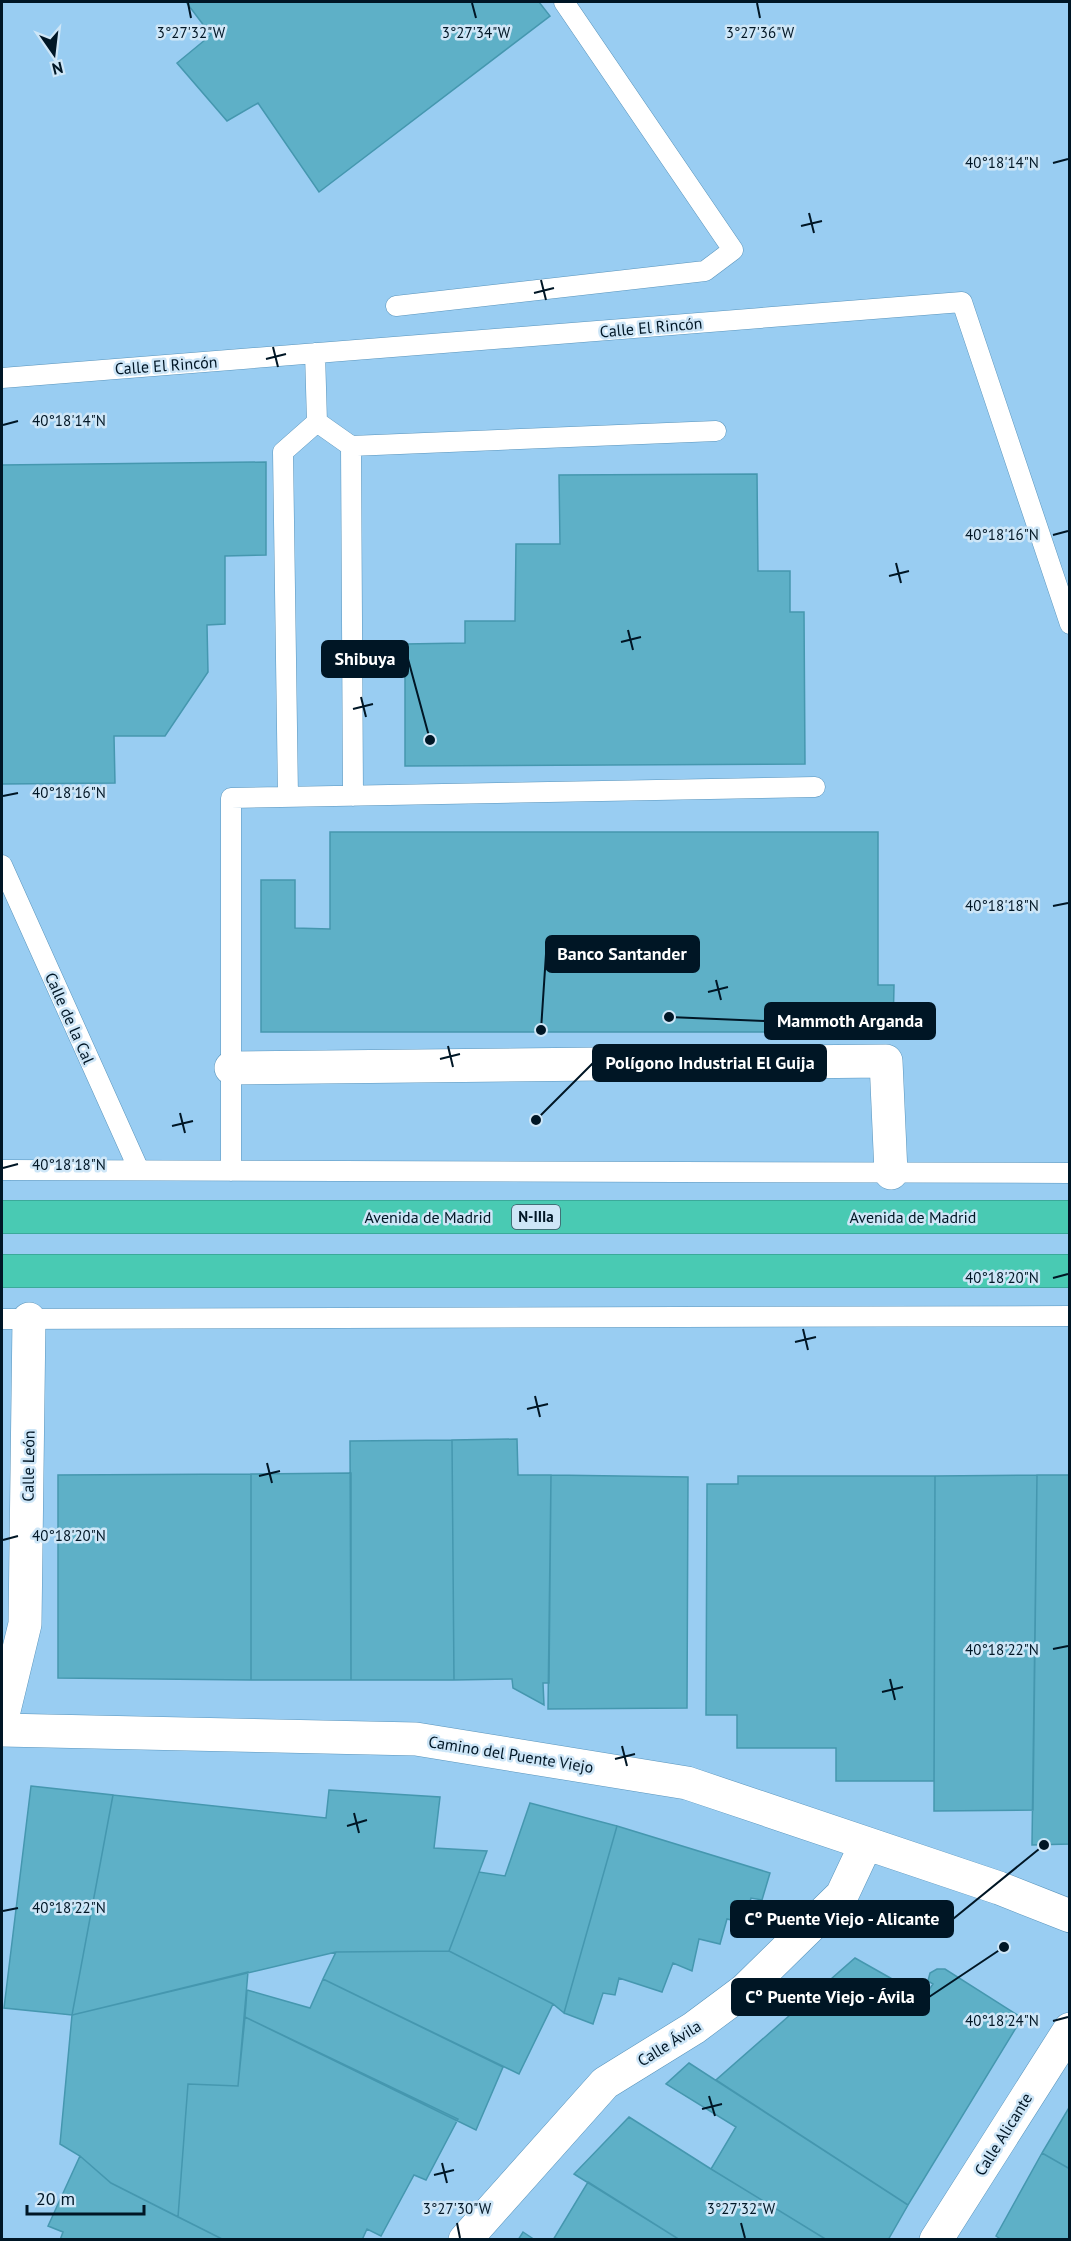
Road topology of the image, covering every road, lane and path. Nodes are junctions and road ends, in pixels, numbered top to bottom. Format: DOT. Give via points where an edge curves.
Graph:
graph roads {
  1 [pos="564,2"];
  2 [pos="396,306"];
  3 [pos="315,353"];
  4 [pos="2,378"];
  5 [pos="317,422"];
  6 [pos="716,431"];
  7 [pos="351,446"];
  8 [pos="1070,624"];
  9 [pos="815,787"];
  10 [pos="353,796"];
  11 [pos="288,797"];
  12 [pos="2,865"];
  13 [pos="231,1068"];
  14 [pos="2,1170"];
  15 [pos="139,1170"];
  16 [pos="231,1171"];
  17 [pos="891,1173"];
  18 [pos="1070,1173"];
  19 [pos="2,1217"];
  20 [pos="1070,1217"];
  21 [pos="2,1271"];
  22 [pos="1070,1271"];
  23 [pos="1070,1316"];
  24 [pos="15,1319"];
  25 [pos="2,1719"];
  26 [pos="2,1730"];
  27 [pos="866,1844"];
  28 [pos="1070,1916"];
  29 [pos="1070,2029"];
  30 [pos="465,2240"];
  31 [pos="936,2240"];
  1 -- 2 [label="lane" via="733,250 705,271"];
  3 -- 4 [label="lane, Calle El Rincón"];
  3 -- 5 [label="lane"];
  3 -- 8 [label="lane, Calle El Rincón" via="962,302"];
  5 -- 7 [label="lane"];
  5 -- 11 [label="lane" via="283,452"];
  6 -- 7 [label="lane"];
  7 -- 10 [label="lane"];
  9 -- 10 [label="lane"];
  10 -- 11 [label="lane"];
  11 -- 13 [label="lane" via="231,798"];
  12 -- 15 [label="lane, Calle de la Cal"];
  13 -- 16 [label="lane"];
  13 -- 17 [label="street" via="886,1061"];
  14 -- 15 [label="lane"];
  15 -- 16 [label="lane"];
  16 -- 17 [label="lane"];
  17 -- 18 [label="lane"];
  19 -- 20 [label="highway, Avenida de Madrid / N-IIIa"];
  21 -- 22 [label="highway"];
  23 -- 24 [label="lane"];
  24 -- 25 [label="street, Calle León" via="25,1624"];
  26 -- 27 [label="street, Camino del Puente Viejo" via="416,1739 687,1783"];
  27 -- 28 [label="street, Camino del Puente Viejo"];
  27 -- 30 [label="street, Calle Ávila" via="842,1895 745,1990 694,2028 605,2083"];
  29 -- 31 [label="street, Calle Alicante"];
}
